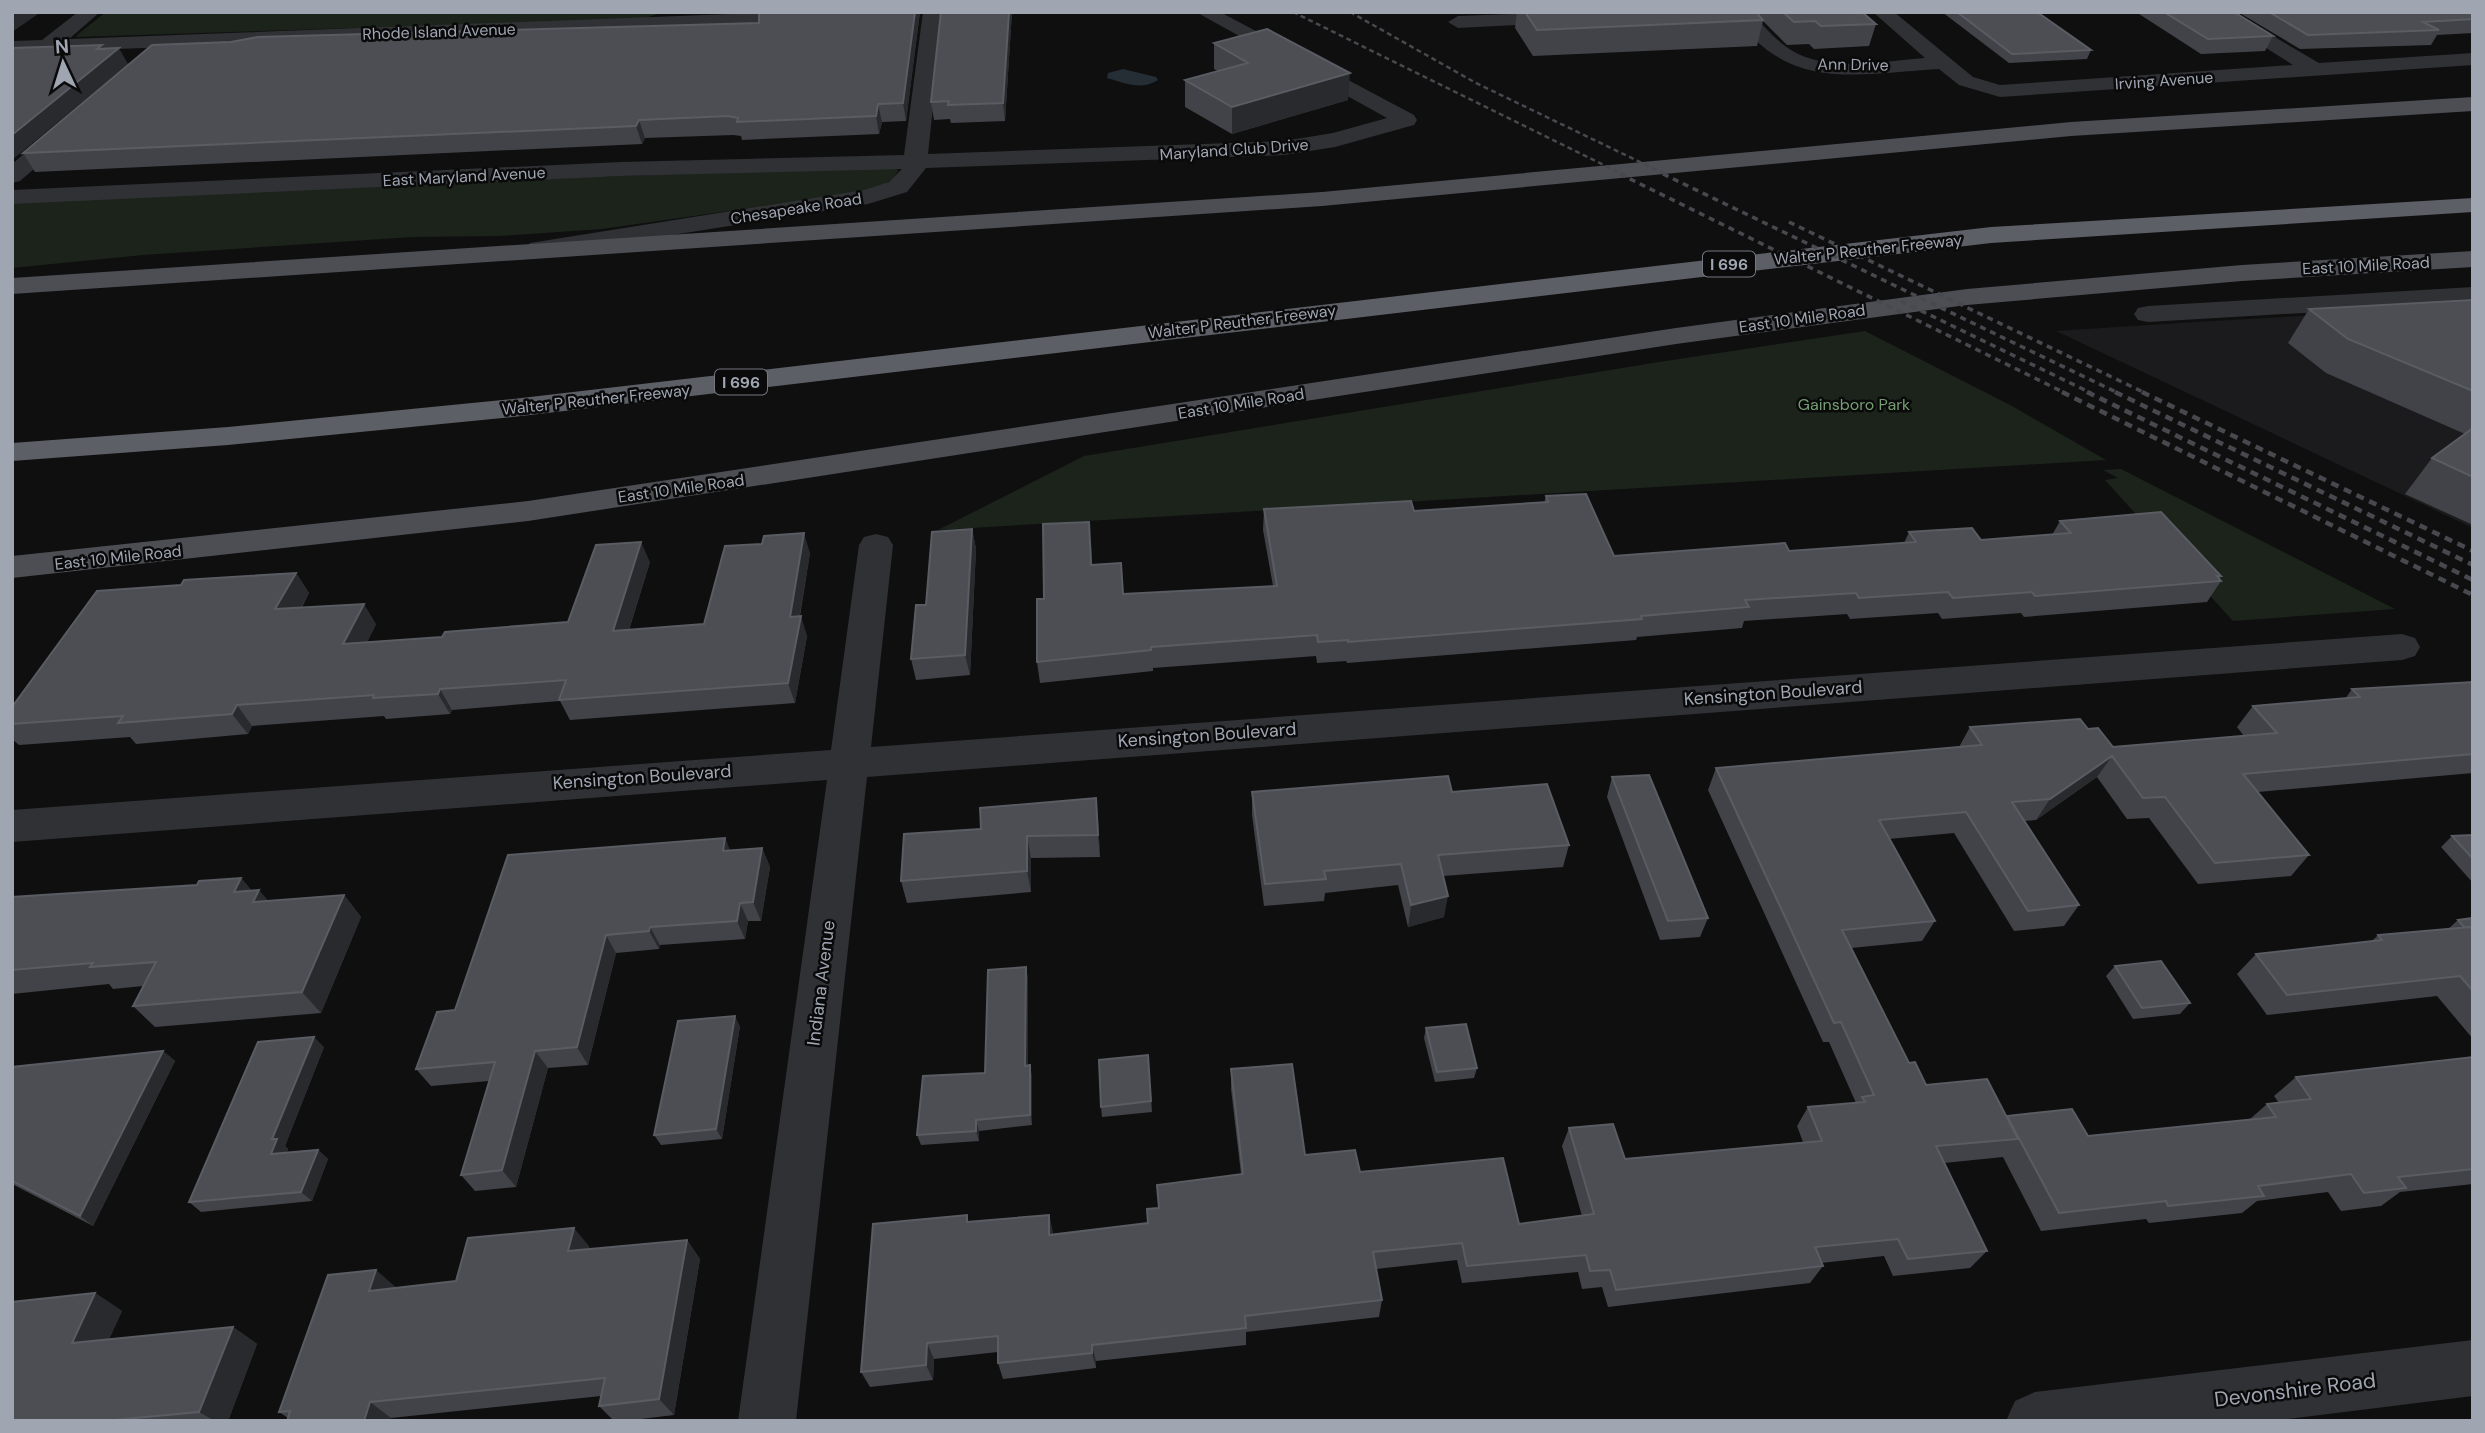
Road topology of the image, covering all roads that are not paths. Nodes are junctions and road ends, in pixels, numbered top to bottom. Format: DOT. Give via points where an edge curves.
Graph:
graph roads {
  1 [pos="91,12"];
  2 [pos="716,12"];
  3 [pos="933,12"];
  4 [pos="1205,12"];
  5 [pos="1740,12"];
  6 [pos="1882,12"];
  7 [pos="2218,12"];
  8 [pos="829,16"];
  9 [pos="1583,17"];
  10 [pos="737,20"];
  11 [pos="1458,22"];
  12 [pos="171,41"];
  13 [pos="48,45"];
  14 [pos="12,47"];
  15 [pos="2473,59"];
  16 [pos="1942,62"];
  17 [pos="144,63"];
  18 [pos="2316,70"];
  19 [pos="2473,104"];
  20 [pos="83,115"];
  21 [pos="916,161"];
  22 [pos="12,176"];
  23 [pos="12,197"];
  24 [pos="2473,205"];
  25 [pos="512,253"];
  26 [pos="2473,259"];
  27 [pos="12,286"];
  28 [pos="2473,295"];
  29 [pos="2148,314"];
  30 [pos="12,452"];
  31 [pos="876,545"];
  32 [pos="12,567"];
  33 [pos="2402,647"];
  34 [pos="848,761"];
  35 [pos="12,826"];
  36 [pos="2473,1368"];
  37 [pos="767,1421"];
  38 [pos="2035,1421"];
  1 -- 13 [label="street"];
  2 -- 10 [label="street"];
  3 -- 21 [label="street"];
  4 -- 21 [label="street, Maryland Club Drive" via="1406,120 1335,140 1284,148"];
  5 -- 16 [label="street, Ann Drive" via="1782,54 1805,63 1850,67"];
  6 -- 16 [label="street, Irving Avenue"];
  7 -- 18 [label="street"];
  8 -- 10 [label="street, Rhode Island Avenue"];
  9 -- 11 [label="street"];
  10 -- 12 [label="street, Rhode Island Avenue"];
  12 -- 13 [label="street, Rhode Island Avenue"];
  12 -- 17 [label="street"];
  13 -- 14 [label="street, Rhode Island Avenue"];
  15 -- 18 [label="street, Irving Avenue"];
  16 -- 18 [label="street, Irving Avenue" via="1966,81 2000,91"];
  19 -- 25 [label="main road" via="2071,129 1322,199"];
  20 -- 22 [label="street"];
  21 -- 23 [label="street, East Maryland Avenue" via="621,169"];
  21 -- 25 [label="street, Chesapeake Road" via="907,180 882,194"];
  24 -- 30 [label="highway, Walter P Reuther Freeway / I 696" via="1991,235 540,405"];
  25 -- 27 [label="main road"];
  26 -- 32 [label="main road, East 10 Mile Road" via="1966,297 1676,335 528,511"];
  28 -- 29 [label="street, East 10 Mile Road"];
  31 -- 34 [label="street, Indiana Avenue"];
  33 -- 34 [label="street, Kensington Boulevard"];
  34 -- 35 [label="street, Kensington Boulevard"];
  34 -- 37 [label="street, Indiana Avenue"];
  36 -- 38 [label="street, Devonshire Road"];
}
